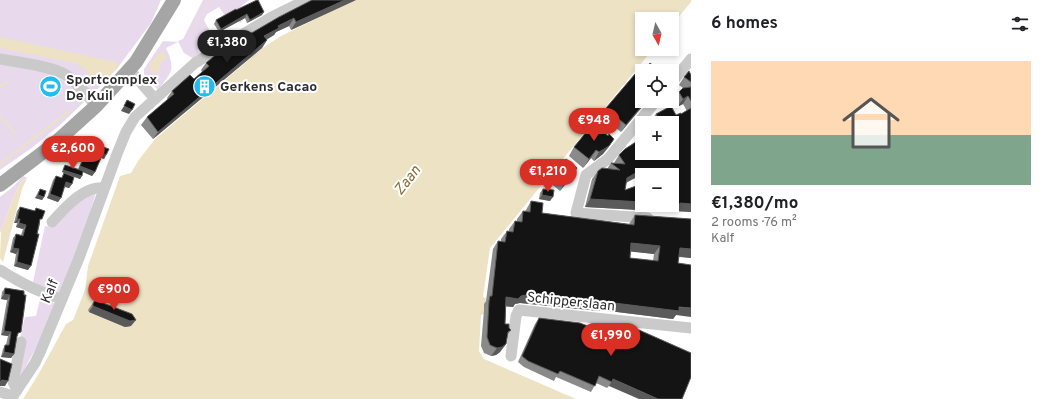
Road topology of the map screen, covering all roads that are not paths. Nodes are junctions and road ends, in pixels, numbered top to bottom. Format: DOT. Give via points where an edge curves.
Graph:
graph roads {
  1 [pos="174,0"];
  2 [pos="306,0"];
  3 [pos="0,59"];
  4 [pos="691,59"];
  5 [pos="129,69"];
  6 [pos="679,74"];
  7 [pos="155,99"];
  8 [pos="96,106"];
  9 [pos="650,108"];
  10 [pos="0,185"];
  11 [pos="104,188"];
  12 [pos="660,218"];
  13 [pos="52,222"];
  14 [pos="0,270"];
  15 [pos="62,299"];
  16 [pos="691,328"];
  17 [pos="21,342"];
  18 [pos="511,356"];
  19 [pos="0,392"];
  20 [pos="14,395"];
  1 -- 5 [label="main road" via="136,62"];
  2 -- 7 [label="street, Kalf" via="270,18 195,63"];
  3 -- 8 [label="street" via="49,68 65,74 78,84"];
  4 -- 6 [label="street"];
  5 -- 7 [label="street"];
  5 -- 8 [label="main road"];
  7 -- 11 [label="street, Kalf" via="135,117"];
  8 -- 10 [label="main road" via="54,144"];
  9 -- 12 [label="street" via="608,159 586,175 576,213"];
  11 -- 13 [label="street" via="99,187 72,200"];
  11 -- 15 [label="street, Kalf"];
  14 -- 15 [label="street" via="49,296"];
  15 -- 20 [label="street, Kalf" via="35,363"];
  16 -- 18 [label="street, Schipperslaan" via="519,310"];
  17 -- 20 [label="street" via="13,382"];
  19 -- 20 [label="street"];
}
